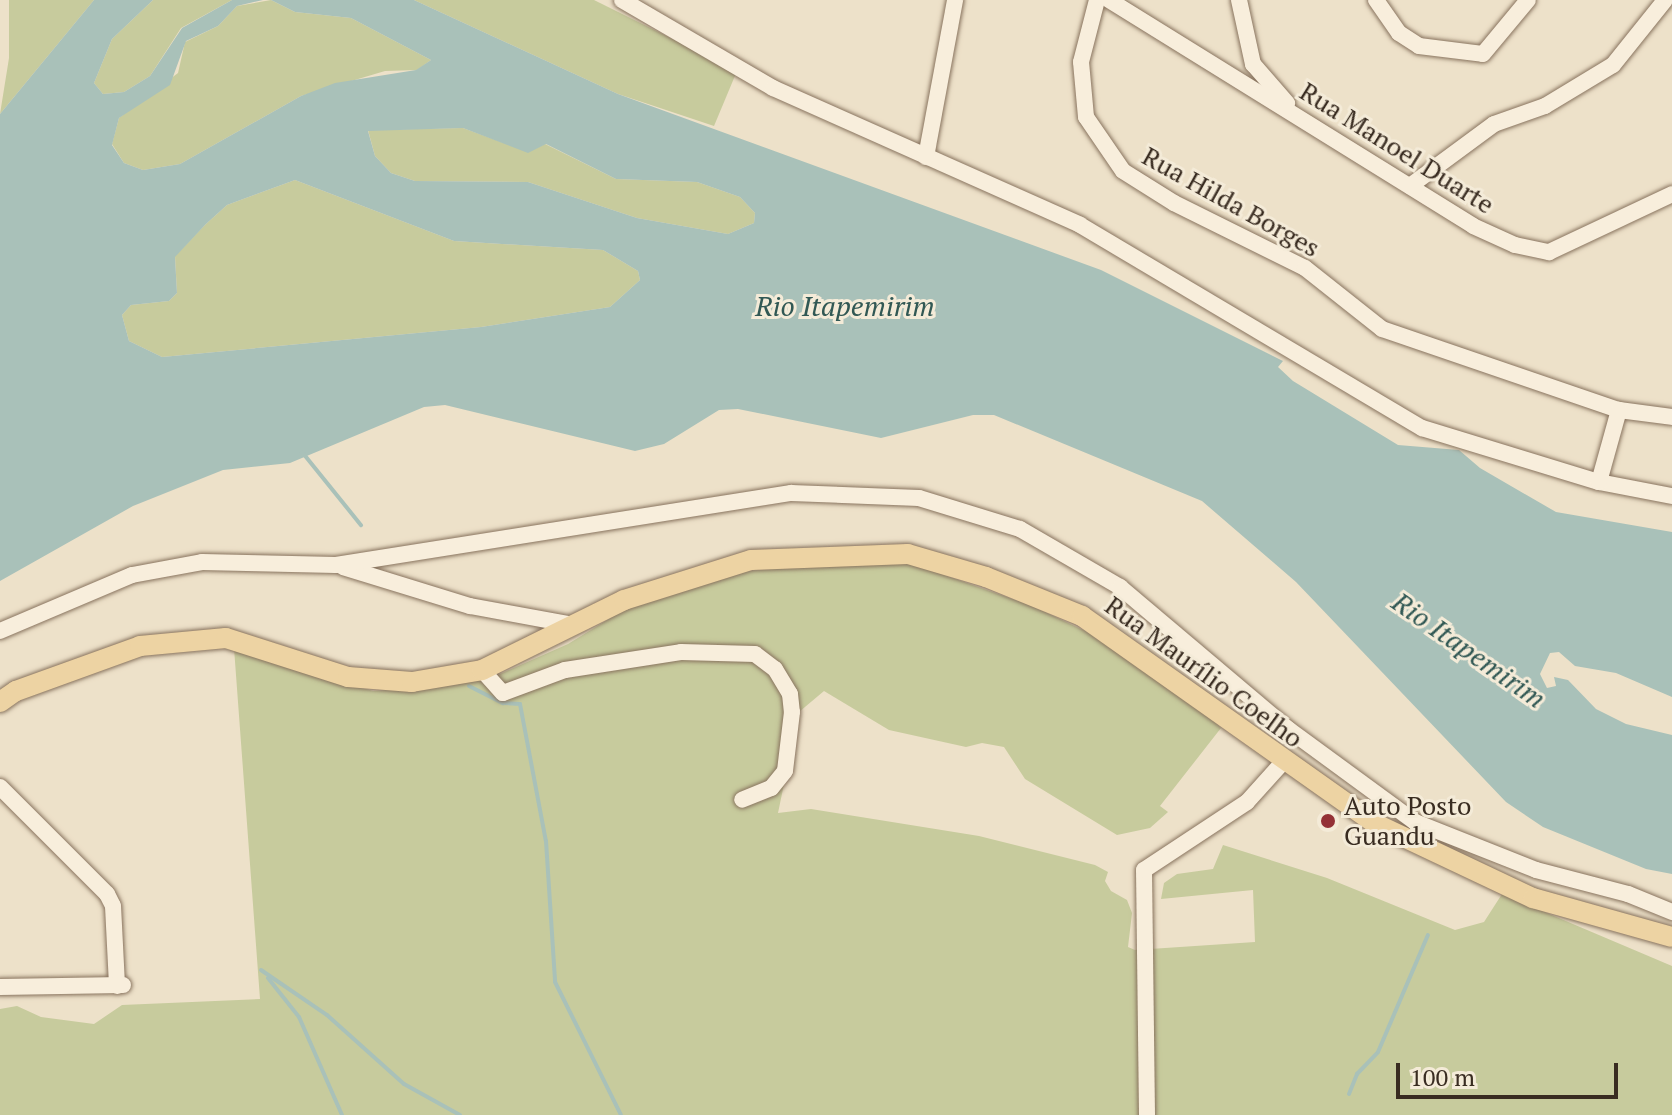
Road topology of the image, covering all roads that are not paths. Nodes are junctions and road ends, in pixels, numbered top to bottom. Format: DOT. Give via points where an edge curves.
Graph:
graph roads {
  1 [pos="622,0"];
  2 [pos="955,0"];
  3 [pos="1097,0"];
  4 [pos="1109,0"];
  5 [pos="1239,0"];
  6 [pos="1376,0"];
  7 [pos="1528,0"];
  8 [pos="1665,0"];
  9 [pos="1296,113"];
  10 [pos="926,157"];
  11 [pos="1410,186"];
  12 [pos="1672,194"];
  13 [pos="1672,400"];
  14 [pos="1619,410"];
  15 [pos="1666,415"];
  16 [pos="1599,482"];
  17 [pos="1672,496"];
  18 [pos="336,565"];
  19 [pos="574,625"];
  20 [pos="0,631"];
  21 [pos="482,670"];
  22 [pos="0,702"];
  23 [pos="1283,762"];
  24 [pos="0,787"];
  25 [pos="742,800"];
  26 [pos="1672,912"];
  27 [pos="1672,937"];
  28 [pos="0,987"];
  29 [pos="1147,1115"];
  1 -- 10 [label="street" via="773,88"];
  2 -- 10 [label="street"];
  3 -- 14 [label="street, Rua Hilda Borges" via="1081,62 1086,117 1123,171 1174,203 1305,268 1382,329"];
  4 -- 9 [label="street, Rua Manoel Duarte"];
  5 -- 9 [label="street" via="1253,64"];
  6 -- 7 [label="street" via="1399,33 1419,46 1483,54"];
  8 -- 11 [label="street" via="1613,65 1545,106 1494,124"];
  9 -- 11 [label="street, Rua Manoel Duarte"];
  10 -- 16 [label="street" via="1080,225 1422,428"];
  11 -- 12 [label="street, Rua Manoel Duarte" via="1473,226 1515,245 1549,252"];
  13 -- 15 [label="street"];
  14 -- 15 [label="street, Rua Hilda Borges"];
  14 -- 16 [label="street"];
  16 -- 17 [label="street"];
  18 -- 19 [label="street" via="470,606"];
  18 -- 20 [label="street" via="202,562 132,575"];
  18 -- 26 [label="street" via="791,493 919,498 1020,529 1120,587 1288,729 1415,822 1536,870 1628,894"];
  19 -- 21 [label="main road, Rua Maurílio Coelho"];
  19 -- 23 [label="main road, Rua Maurílio Coelho" via="690,576 751,560 908,554 986,577 1082,616"];
  21 -- 22 [label="main road, Rua Maurílio Coelho" via="412,682 348,677 226,638 140,646 16,691"];
  21 -- 25 [label="street" via="503,693 565,670 681,652 755,654 775,669 790,694 792,712 785,771 771,788"];
  23 -- 27 [label="main road, Rua Maurílio Coelho" via="1374,823 1533,898"];
  23 -- 29 [label="street" via="1247,802 1144,870"];
  24 -- 28 [label="street" via="107,894 113,906 120,986"];
}
